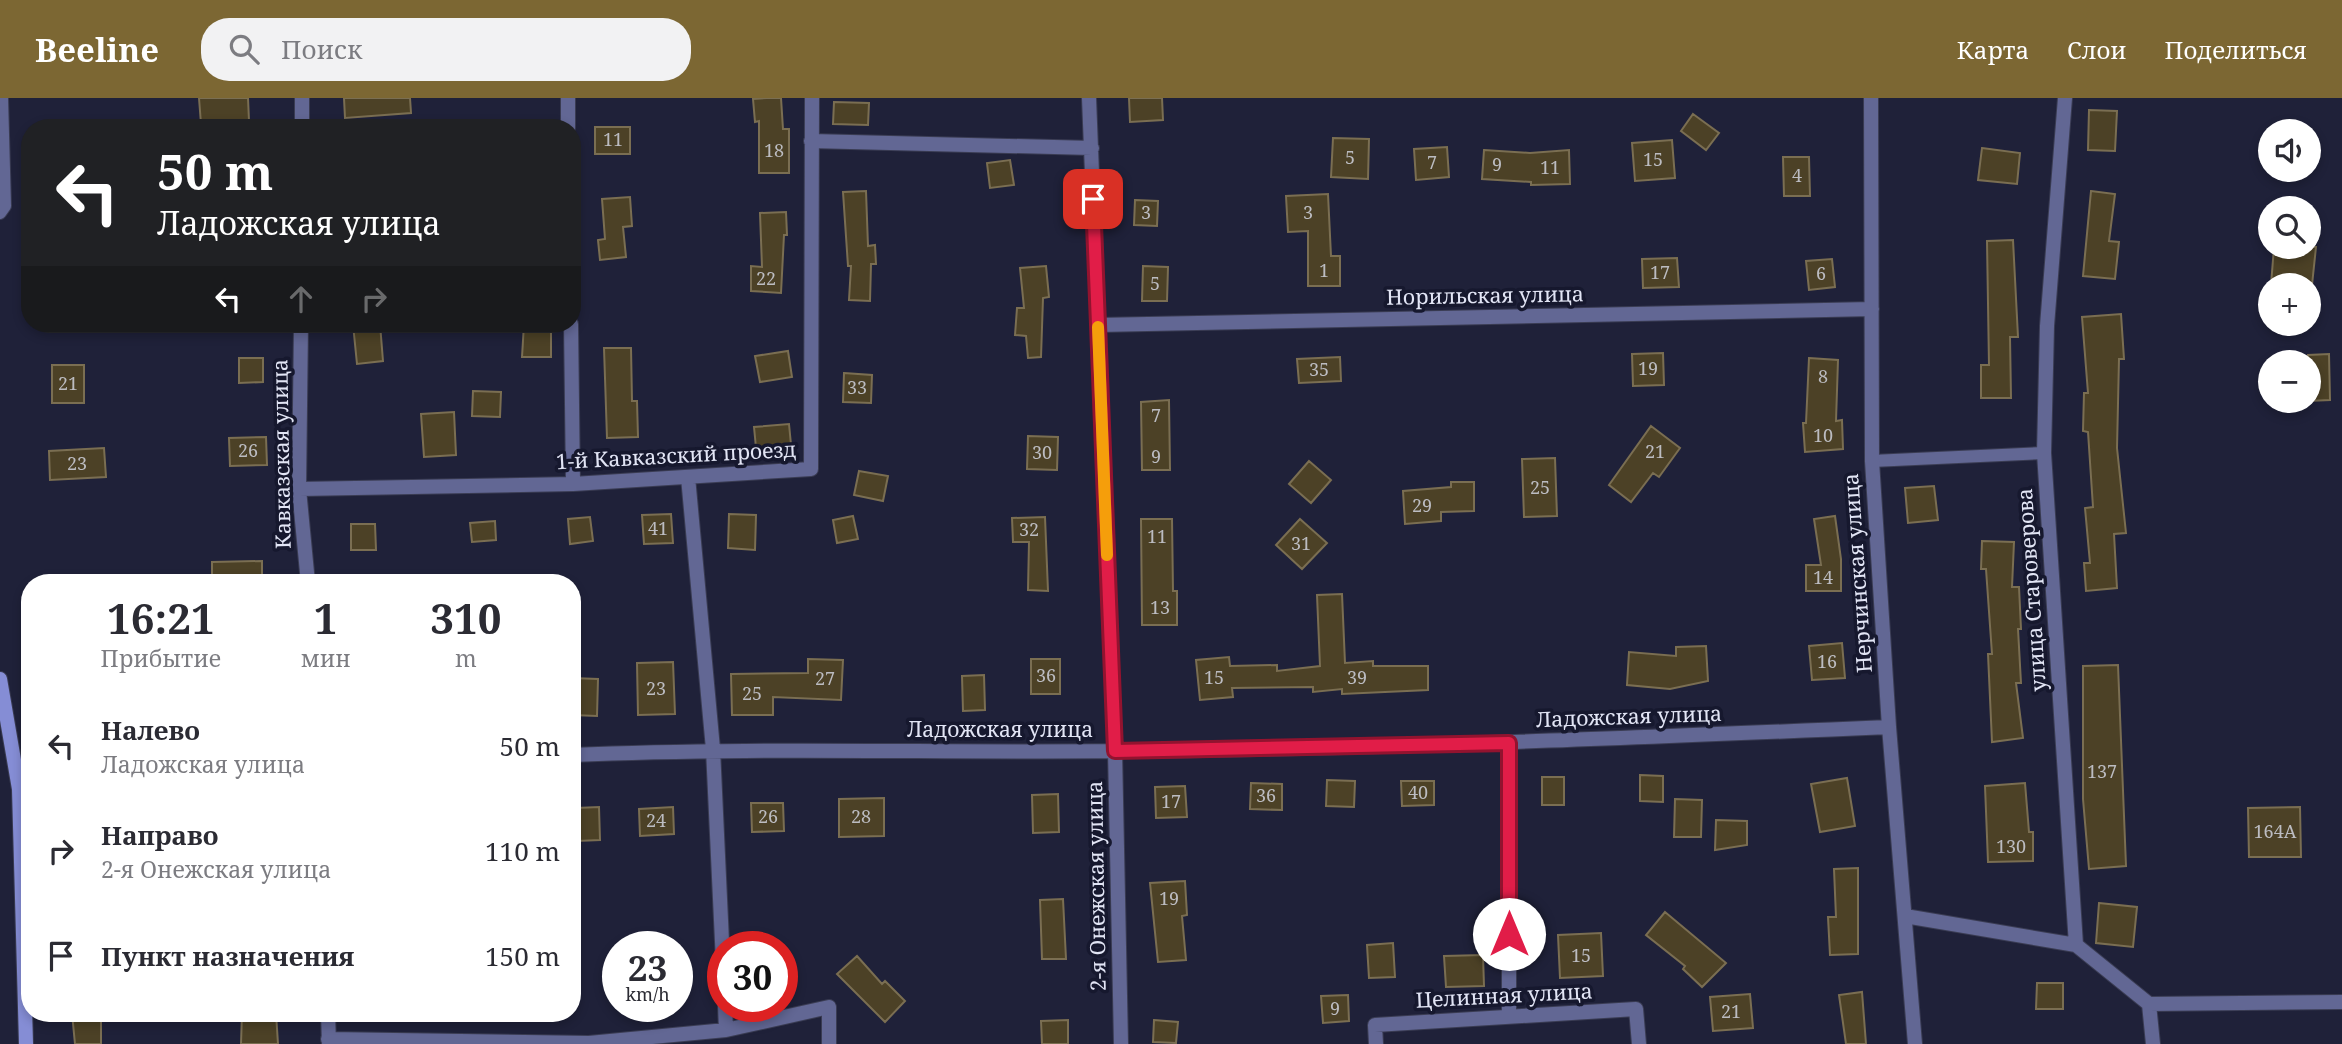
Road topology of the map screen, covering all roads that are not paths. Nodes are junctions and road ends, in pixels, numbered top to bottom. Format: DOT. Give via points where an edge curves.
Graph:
graph roads {
  1 [pos="2,98"];
  2 [pos="302,98"];
  3 [pos="568,98"];
  4 [pos="811,98"];
  5 [pos="1089,98"];
  6 [pos="1871,98"];
  7 [pos="2065,98"];
  8 [pos="302,119"];
  9 [pos="568,119"];
  10 [pos="811,141"];
  11 [pos="1092,148"];
  12 [pos="0,213"];
  13 [pos="1872,309"];
  14 [pos="1097,325"];
  15 [pos="300,333"];
  16 [pos="571,333"];
  17 [pos="2044,453"];
  18 [pos="1872,461"];
  19 [pos="688,477"];
  20 [pos="573,484"];
  21 [pos="299,489"];
  22 [pos="307,574"];
  23 [pos="0,680"];
  24 [pos="1889,727"];
  25 [pos="5,743"];
  26 [pos="1509,743"];
  27 [pos="713,749"];
  28 [pos="1115,751"];
  29 [pos="581,755"];
  30 [pos="21,781"];
  31 [pos="1905,916"];
  32 [pos="722,931"];
  33 [pos="2076,945"];
  34 [pos="2342,1002"];
  35 [pos="2149,1004"];
  36 [pos="1509,1016"];
  37 [pos="26,1022"];
  38 [pos="328,1022"];
  39 [pos="726,1022"];
  40 [pos="726,1030"];
  41 [pos="328,1041"];
  42 [pos="26,1044"];
  43 [pos="589,1044"];
  44 [pos="829,1044"];
  45 [pos="1121,1044"];
  46 [pos="1376,1044"];
  47 [pos="1639,1044"];
  48 [pos="1915,1044"];
  49 [pos="2153,1044"];
  1 -- 12 [label="lane" via="5,206"];
  2 -- 8 [label="street"];
  3 -- 9 [label="street"];
  4 -- 10 [label="street, 1-й Кавказский проезд"];
  5 -- 11 [label="street, 2-я Онежская улица"];
  6 -- 13 [label="street, Нерчинская улица"];
  7 -- 17 [label="street, улица Староверова" via="2047,326"];
  10 -- 11 [label="street"];
  10 -- 19 [label="street, 1-й Кавказский проезд" via="811,469"];
  11 -- 14 [label="street, 2-я Онежская улица"];
  13 -- 14 [label="street, Норильская улица"];
  13 -- 18 [label="street, Нерчинская улица"];
  14 -- 28 [label="street, 2-я Онежская улица"];
  15 -- 21 [label="street, Кавказская улица"];
  16 -- 20 [label="street"];
  17 -- 18 [label="lane"];
  17 -- 33 [label="street, улица Староверова"];
  18 -- 24 [label="street, Нерчинская улица"];
  19 -- 20 [label="street, 1-й Кавказский проезд"];
  19 -- 27 [label="street"];
  20 -- 21 [label="street, 1-й Кавказский проезд"];
  21 -- 22 [label="street, Кавказская улица"];
  23 -- 25 [label="street"];
  24 -- 26 [label="street, Ладожская улица"];
  24 -- 31 [label="street, Нерчинская улица"];
  25 -- 30 [label="street"];
  26 -- 28 [label="street, Ладожская улица"];
  26 -- 36 [label="street"];
  27 -- 28 [label="street, Ладожская улица"];
  27 -- 29 [label="street, Ладожская улица"];
  27 -- 32 [label="street"];
  28 -- 45 [label="street, 2-я Онежская улица"];
  31 -- 33 [label="street"];
  31 -- 48 [label="street, Нерчинская улица"];
  33 -- 35 [label="street"];
  34 -- 35 [label="street"];
  35 -- 49 [label="street"];
  36 -- 46 [label="street, Целинная улица" via="1375,1025"];
  36 -- 47 [label="street, Целинная улица" via="1636,1009"];
  37 -- 42 [label="street"];
  38 -- 41 [label="street"];
  39 -- 40 [label="street"];
  40 -- 43 [label="street"];
  40 -- 44 [label="street" via="829,1007"];
  41 -- 43 [label="street"];
}
